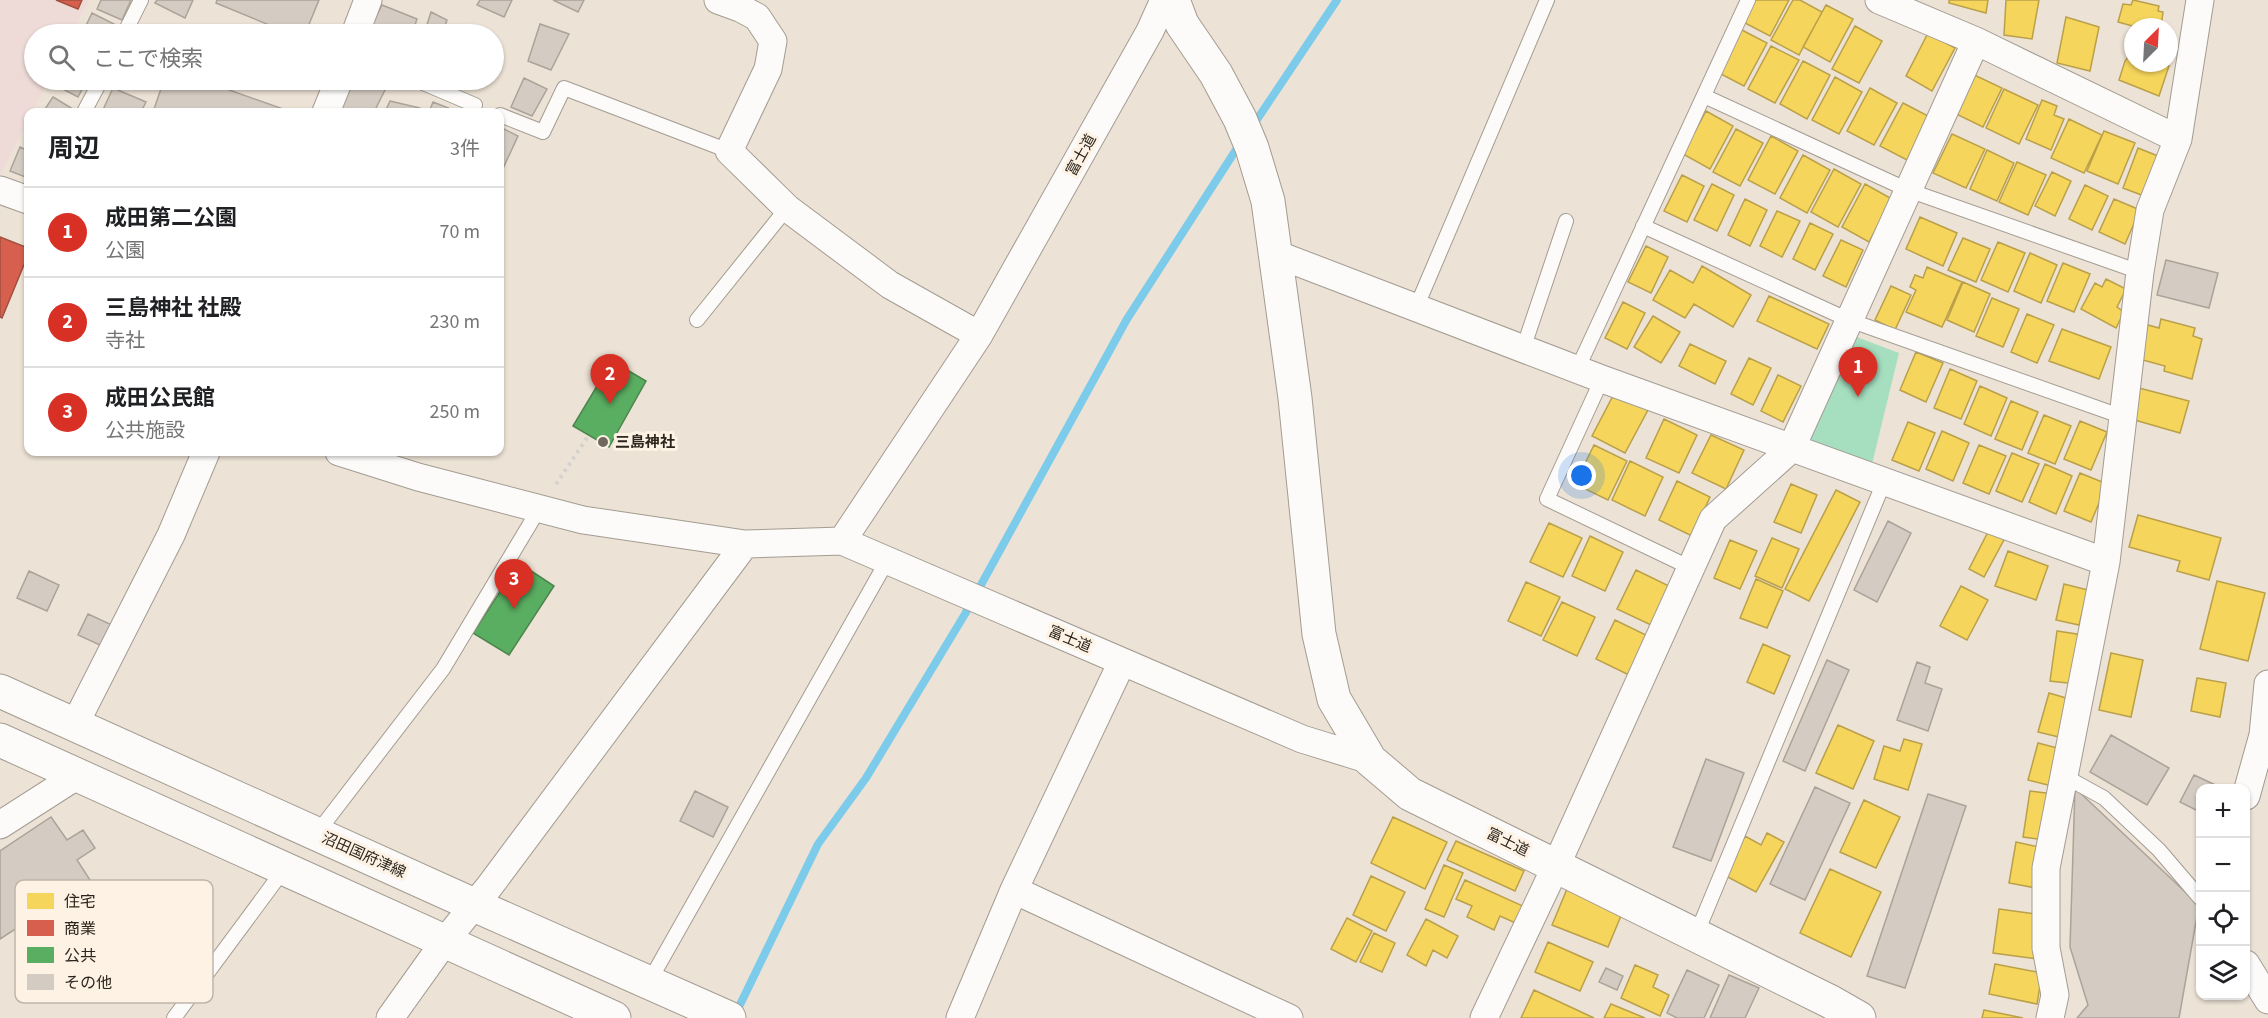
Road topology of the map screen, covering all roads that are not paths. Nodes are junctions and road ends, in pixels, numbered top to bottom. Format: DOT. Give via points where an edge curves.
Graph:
graph roads {
  1 [pos="141,0"];
  2 [pos="368,0"];
  3 [pos="1164,0"];
  4 [pos="1173,0"];
  5 [pos="1547,0"];
  6 [pos="1748,0"];
  7 [pos="1879,0"];
  8 [pos="2200,0"];
  9 [pos="734,3"];
  10 [pos="129,24"];
  11 [pos="360,24"];
  12 [pos="1976,41"];
  13 [pos="96,90"];
  14 [pos="335,90"];
  15 [pos="436,90"];
  16 [pos="1704,96"];
  17 [pos="86,108"];
  18 [pos="328,108"];
  19 [pos="471,108"];
  20 [pos="504,117"];
  21 [pos="2178,139"];
  22 [pos="729,151"];
  23 [pos="0,190"];
  24 [pos="1908,190"];
  25 [pos="24,199"];
  26 [pos="787,208"];
  27 [pos="1566,221"];
  28 [pos="1643,226"];
  29 [pos="1276,254"];
  30 [pos="2140,272"];
  31 [pos="1416,308"];
  32 [pos="697,320"];
  33 [pos="1849,320"];
  34 [pos="979,335"];
  35 [pos="1523,349"];
  36 [pos="1577,370"];
  37 [pos="1602,380"];
  38 [pos="2123,417"];
  39 [pos="1791,449"];
  40 [pos="204,456"];
  41 [pos="352,456"];
  42 [pos="1884,482"];
  43 [pos="539,508"];
  44 [pos="842,541"];
  45 [pos="745,544"];
  46 [pos="887,561"];
  47 [pos="2106,562"];
  48 [pos="1691,568"];
  49 [pos="1122,662"];
  50 [pos="2268,684"];
  51 [pos="0,691"];
  52 [pos="75,724"];
  53 [pos="2265,736"];
  54 [pos="0,740"];
  55 [pos="1370,759"];
  56 [pos="78,775"];
  57 [pos="2064,776"];
  58 [pos="2250,784"];
  59 [pos="0,825"];
  60 [pos="317,834"];
  61 [pos="1556,866"];
  62 [pos="285,868"];
  63 [pos="1014,890"];
  64 [pos="2196,893"];
  65 [pos="474,905"];
  66 [pos="1695,936"];
  67 [pos="445,941"];
  68 [pos="213,965"];
  69 [pos="2250,971"];
  70 [pos="649,982"];
  71 [pos="2268,1000"];
  72 [pos="185,1003"];
  73 [pos="722,1015"];
  74 [pos="174,1018"];
  75 [pos="390,1018"];
  76 [pos="614,1018"];
  77 [pos="960,1018"];
  78 [pos="1289,1018"];
  79 [pos="1484,1018"];
  80 [pos="1859,1018"];
  81 [pos="2050,1018"];
  1 -- 10 [label="lane"];
  2 -- 11 [label="street"];
  3 -- 34 [label="street, 富士道" via="1150,32"];
  4 -- 29 [label="main road" via="1182,24 1216,74 1246,134 1268,201"];
  5 -- 31 [label="lane"];
  6 -- 16 [label="lane"];
  7 -- 12 [label="street"];
  8 -- 21 [label="street"];
  9 -- 22 [label="street" via="757,17 773,41 768,69"];
  12 -- 21 [label="street"];
  12 -- 24 [label="street"];
  13 -- 17 [label="lane"];
  14 -- 18 [label="street"];
  15 -- 19 [label="lane"];
  16 -- 24 [label="lane"];
  16 -- 28 [label="lane"];
  20 -- 22 [label="lane" via="543,132 564,88"];
  21 -- 30 [label="street" via="2150,210"];
  22 -- 26 [label="street"];
  23 -- 25 [label="street"];
  24 -- 30 [label="lane"];
  24 -- 33 [label="street"];
  26 -- 32 [label="lane"];
  26 -- 34 [label="street" via="890,285"];
  27 -- 35 [label="lane"];
  28 -- 33 [label="lane"];
  28 -- 36 [label="lane"];
  29 -- 31 [label="street"];
  29 -- 55 [label="main road" via="1319,634 1334,699"];
  30 -- 38 [label="street"];
  31 -- 35 [label="street"];
  33 -- 38 [label="lane"];
  33 -- 39 [label="street"];
  34 -- 44 [label="street, 富士道"];
  35 -- 36 [label="street"];
  36 -- 37 [label="street"];
  37 -- 39 [label="street"];
  37 -- 48 [label="lane" via="1547,499"];
  38 -- 47 [label="street"];
  39 -- 42 [label="street"];
  39 -- 48 [label="street" via="1713,519"];
  40 -- 52 [label="street" via="171,535"];
  41 -- 43 [label="street"];
  42 -- 47 [label="street"];
  42 -- 66 [label="lane"];
  43 -- 45 [label="street" via="583,520"];
  43 -- 60 [label="lane" via="443,669"];
  44 -- 45 [label="street"];
  44 -- 46 [label="street, 富士道"];
  45 -- 65 [label="street"];
  46 -- 49 [label="street, 富士道"];
  46 -- 70 [label="lane"];
  47 -- 57 [label="street"];
  48 -- 61 [label="street"];
  49 -- 55 [label="street, 富士道" via="1302,739"];
  49 -- 63 [label="street"];
  50 -- 53 [label="street"];
  51 -- 52 [label="main road, 沼田国府津線"];
  52 -- 60 [label="main road, 沼田国府津線"];
  53 -- 58 [label="street"];
  54 -- 56 [label="main road"];
  55 -- 61 [label="main road, 富士道" via="1410,794"];
  56 -- 59 [label="street"];
  56 -- 62 [label="main road"];
  57 -- 64 [label="lane" via="2104,798 2159,850"];
  57 -- 81 [label="street" via="2046,868 2046,948 2055,994"];
  60 -- 65 [label="main road, 沼田国府津線"];
  61 -- 66 [label="main road, 富士道"];
  61 -- 79 [label="street"];
  62 -- 67 [label="main road"];
  62 -- 68 [label="lane"];
  63 -- 77 [label="street"];
  63 -- 78 [label="street"];
  65 -- 67 [label="street"];
  65 -- 70 [label="main road, 沼田国府津線"];
  66 -- 80 [label="main road, 富士道"];
  67 -- 75 [label="street"];
  67 -- 76 [label="main road"];
  69 -- 71 [label="street"];
  70 -- 73 [label="main road, 沼田国府津線"];
  72 -- 74 [label="lane"];
}
